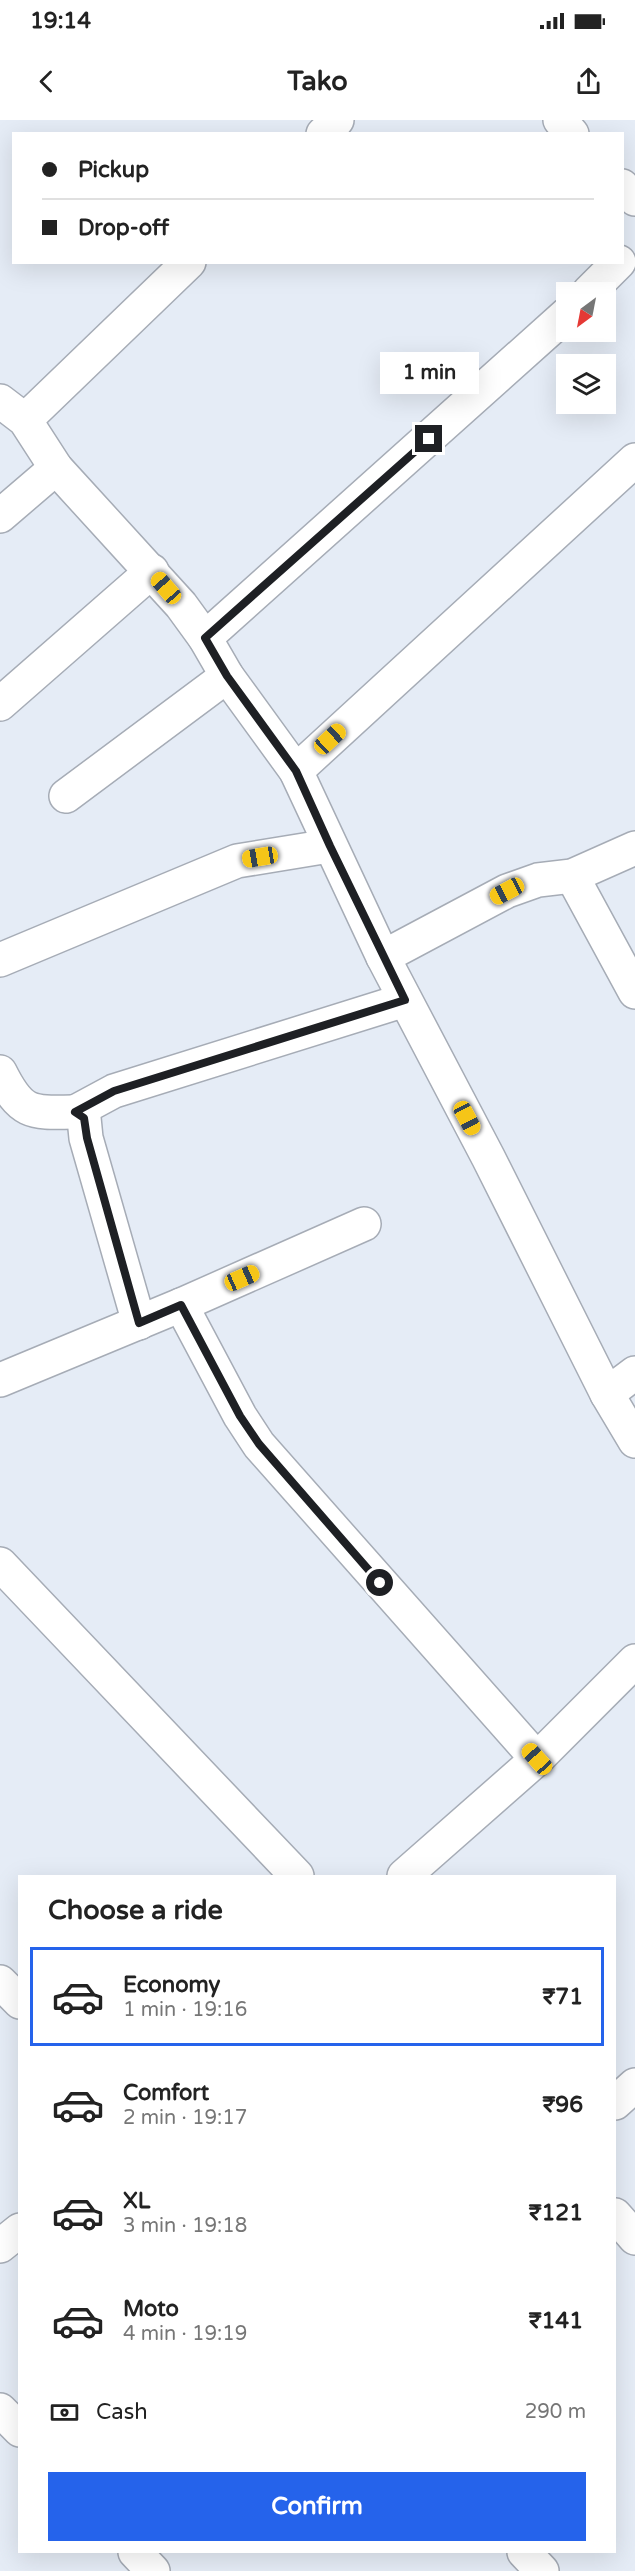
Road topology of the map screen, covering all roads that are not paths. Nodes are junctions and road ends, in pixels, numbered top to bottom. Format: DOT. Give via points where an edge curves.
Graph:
graph roads {
  1 [pos="337,120"];
  2 [pos="560,120"];
  3 [pos="325,132"];
  4 [pos="571,132"];
  5 [pos="624,188"];
  6 [pos="635,199"];
  7 [pos="635,246"];
  8 [pos="624,257"];
  9 [pos="187,264"];
  10 [pos="617,264"];
  11 [pos="599,282"];
  12 [pos="556,324"];
  13 [pos="13,411"];
  14 [pos="635,460"];
  15 [pos="56,468"];
  16 [pos="0,516"];
  17 [pos="152,571"];
  18 [pos="205,638"];
  19 [pos="227,676"];
  20 [pos="0,704"];
  21 [pos="296,771"];
  22 [pos="66,796"];
  23 [pos="330,846"];
  24 [pos="635,848"];
  25 [pos="572,876"];
  26 [pos="383,957"];
  27 [pos="0,960"];
  28 [pos="635,992"];
  29 [pos="405,1000"];
  30 [pos="0,1072"];
  31 [pos="75,1112"];
  32 [pos="364,1224"];
  33 [pos="181,1305"];
  34 [pos="139,1323"];
  35 [pos="635,1373"];
  36 [pos="0,1380"];
  37 [pos="607,1394"];
  38 [pos="635,1441"];
  39 [pos="0,1564"];
  40 [pos="635,1661"];
  41 [pos="537,1759"];
  42 [pos="296,1875"];
  43 [pos="405,1875"];
  44 [pos="0,1982"];
  45 [pos="18,2000"];
  46 [pos="635,2085"];
  47 [pos="616,2102"];
  48 [pos="616,2216"];
  49 [pos="18,2232"];
  50 [pos="635,2238"];
  51 [pos="0,2246"];
  52 [pos="0,2410"];
  53 [pos="18,2428"];
  54 [pos="525,2553"];
  55 [pos="542,2571"];
  1 -- 3 [label="street"];
  2 -- 4 [label="street"];
  5 -- 6 [label="street"];
  7 -- 8 [label="street"];
  9 -- 13 [label="street"];
  10 -- 11 [label="street"];
  12 -- 18 [label="street"];
  13 -- 15 [label="street"];
  14 -- 21 [label="street"];
  15 -- 16 [label="street"];
  15 -- 17 [label="street"];
  17 -- 18 [label="street"];
  17 -- 20 [label="street"];
  18 -- 19 [label="street"];
  19 -- 21 [label="street"];
  19 -- 22 [label="street"];
  21 -- 23 [label="street"];
  23 -- 26 [label="street"];
  23 -- 27 [label="street" via="237,861"];
  24 -- 25 [label="street"];
  25 -- 26 [label="street" via="538,880 507,891"];
  25 -- 28 [label="street"];
  26 -- 29 [label="street"];
  29 -- 31 [label="street" via="114,1091"];
  29 -- 37 [label="street"];
  30 -- 31 [label="street" via="11,1094 23,1106 39,1113"];
  31 -- 34 [label="street" via="84,1118"];
  32 -- 33 [label="street"];
  33 -- 34 [label="street"];
  33 -- 41 [label="street" via="259,1444"];
  34 -- 36 [label="street"];
  35 -- 37 [label="street"];
  37 -- 38 [label="street"];
  39 -- 42 [label="street"];
  40 -- 41 [label="street"];
  41 -- 43 [label="street"];
  44 -- 45 [label="street"];
  46 -- 47 [label="street"];
  48 -- 50 [label="street"];
  49 -- 51 [label="street"];
  52 -- 53 [label="street"];
  54 -- 55 [label="street"];
}
